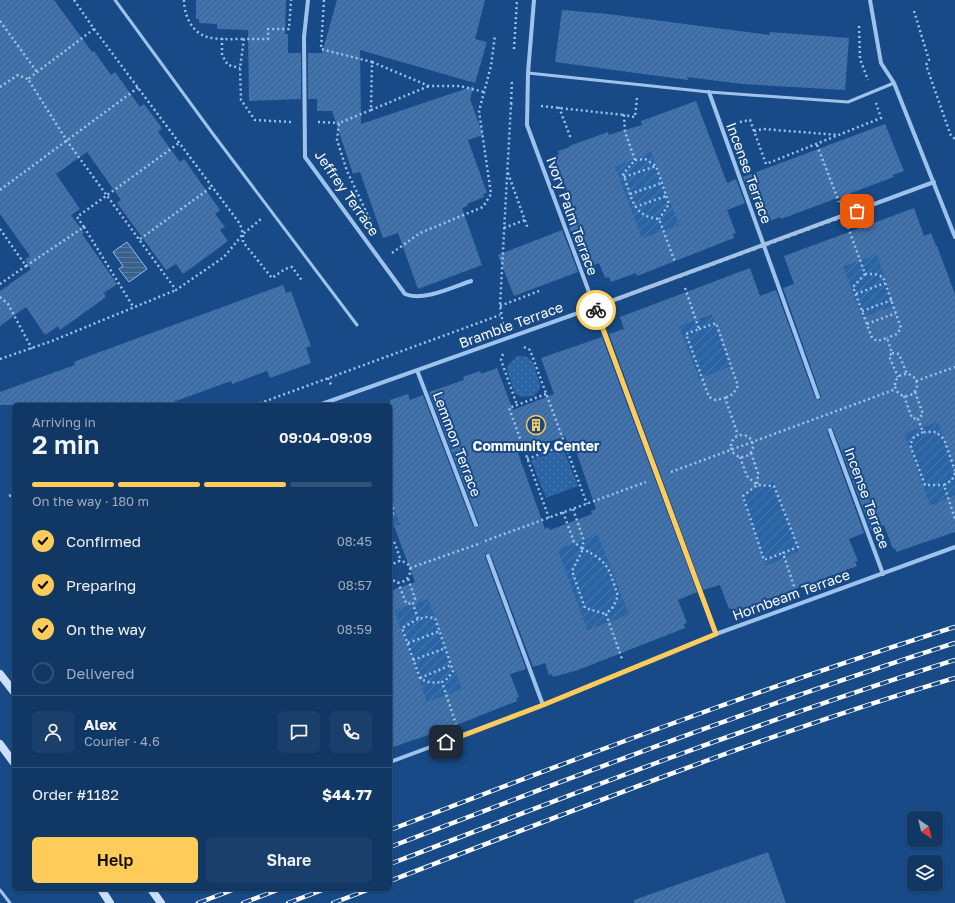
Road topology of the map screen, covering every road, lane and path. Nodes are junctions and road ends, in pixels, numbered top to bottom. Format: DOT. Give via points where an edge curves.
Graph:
graph roads {
  1 [pos="74,0"];
  2 [pos="115,0"];
  3 [pos="184,0"];
  4 [pos="291,0"];
  5 [pos="308,0"];
  6 [pos="324,0"];
  7 [pos="534,0"];
  8 [pos="870,0"];
  9 [pos="914,11"];
  10 [pos="0,21"];
  11 [pos="94,30"];
  12 [pos="495,35"];
  13 [pos="222,38"];
  14 [pos="244,40"];
  15 [pos="372,62"];
  16 [pos="240,68"];
  17 [pos="37,72"];
  18 [pos="528,73"];
  19 [pos="28,79"];
  20 [pos="894,83"];
  21 [pos="639,85"];
  22 [pos="429,86"];
  23 [pos="0,87"];
  24 [pos="139,87"];
  25 [pos="484,92"];
  26 [pos="709,92"];
  27 [pos="527,105"];
  28 [pos="559,107"];
  29 [pos="371,110"];
  30 [pos="624,115"];
  31 [pos="750,120"];
  32 [pos="268,122"];
  33 [pos="730,125"];
  34 [pos="754,132"];
  35 [pos="840,136"];
  36 [pos="571,139"];
  37 [pos="955,139"];
  38 [pos="68,141"];
  39 [pos="179,143"];
  40 [pos="817,144"];
  41 [pos="635,160"];
  42 [pos="656,166"];
  43 [pos="507,170"];
  44 [pos="624,177"];
  45 [pos="934,182"];
  46 [pos="662,183"];
  47 [pos="213,186"];
  48 [pos="0,190"];
  49 [pos="630,194"];
  50 [pos="107,195"];
  51 [pos="666,196"];
  52 [pos="634,207"];
  53 [pos="270,211"];
  54 [pos="844,216"];
  55 [pos="659,219"];
  56 [pos="525,220"];
  57 [pos="372,224"];
  58 [pos="84,227"];
  59 [pos="0,228"];
  60 [pos="504,228"];
  61 [pos="528,229"];
  62 [pos="243,234"];
  63 [pos="955,237"];
  64 [pos="140,239"];
  65 [pos="763,245"];
  66 [pos="388,248"];
  67 [pos="26,266"];
  68 [pos="865,274"];
  69 [pos="680,276"];
  70 [pos="303,282"];
  71 [pos="471,282"];
  72 [pos="885,283"];
  73 [pos="0,284"];
  74 [pos="176,290"];
  75 [pos="539,291"];
  76 [pos="856,294"];
  77 [pos="0,297"];
  78 [pos="892,300"];
  79 [pos="500,306"];
  80 [pos="595,307"];
  81 [pos="134,308"];
  82 [pos="862,311"];
  83 [pos="896,313"];
  84 [pos="500,315"];
  85 [pos="867,324"];
  86 [pos="357,325"];
  87 [pos="700,329"];
  88 [pos="508,338"];
  89 [pos="887,338"];
  90 [pos="32,349"];
  91 [pos="892,353"];
  92 [pos="0,359"];
  93 [pos="955,367"];
  94 [pos="417,370"];
  95 [pos="907,374"];
  96 [pos="898,377"];
  97 [pos="916,381"];
  98 [pos="915,392"];
  99 [pos="546,394"];
  100 [pos="904,396"];
  101 [pos="818,397"];
  102 [pos="725,398"];
  103 [pos="260,403"];
  104 [pos="325,403"];
  105 [pos="517,405"];
  106 [pos="918,419"];
  107 [pos="830,430"];
  108 [pos="923,432"];
  109 [pos="738,435"];
  110 [pos="565,445"];
  111 [pos="751,453"];
  112 [pos="740,457"];
  113 [pos="527,458"];
  114 [pos="955,472"];
  115 [pos="757,485"];
  116 [pos="944,485"];
  117 [pos="12,495"];
  118 [pos="9,496"];
  119 [pos="587,504"];
  120 [pos="392,505"];
  121 [pos="573,509"];
  122 [pos="563,512"];
  123 [pos="392,517"];
  124 [pos="549,518"];
  125 [pos="955,519"];
  126 [pos="476,525"];
  127 [pos="392,540"];
  128 [pos="955,547"];
  129 [pos="583,549"];
  130 [pos="783,553"];
  131 [pos="488,556"];
  132 [pos="401,561"];
  133 [pos="392,566"];
  134 [pos="883,574"];
  135 [pos="392,578"];
  136 [pos="408,579"];
  137 [pos="398,582"];
  138 [pos="412,604"];
  139 [pos="800,604"];
  140 [pos="606,614"];
  141 [pos="418,619"];
  142 [pos="440,631"];
  143 [pos="716,634"];
  144 [pos="408,643"];
  145 [pos="446,648"];
  146 [pos="413,660"];
  147 [pos="451,666"];
  148 [pos="626,670"];
  149 [pos="0,674"];
  150 [pos="420,678"];
  151 [pos="442,682"];
  152 [pos="12,689"];
  153 [pos="543,705"];
  154 [pos="460,736"];
  155 [pos="0,744"];
  156 [pos="12,759"];
  157 [pos="392,761"];
  158 [pos="0,890"];
  159 [pos="102,891"];
  160 [pos="152,891"];
  161 [pos="10,903"];
  162 [pos="110,903"];
  163 [pos="161,903"];
  1 -- 11 [label="path"];
  2 -- 53 [label="lane"];
  3 -- 13 [label="path" via="184,11 195,30 206,37"];
  4 -- 14 [label="path" via="289,29 268,30 268,39"];
  5 -- 71 [label="street, Jeffrey Terrace" via="304,37 306,157 405,294 422,297"];
  6 -- 15 [label="path" via="321,49"];
  7 -- 18 [label="street, Ivory Palm Terrace"];
  8 -- 20 [label="street" via="881,63"];
  9 -- 37 [label="path" via="929,60 926,65"];
  10 -- 17 [label="path"];
  11 -- 17 [label="path"];
  11 -- 24 [label="path"];
  12 -- 25 [label="path"];
  13 -- 14 [label="path"];
  13 -- 16 [label="path" via="222,55 228,65"];
  14 -- 16 [label="path"];
  15 -- 22 [label="path"];
  15 -- 29 [label="path"];
  16 -- 32 [label="path" via="242,100 255,120"];
  17 -- 19 [label="path"];
  18 -- 21 [label="lane"];
  18 -- 27 [label="street, Ivory Palm Terrace"];
  19 -- 23 [label="path" via="18,75"];
  19 -- 38 [label="path"];
  20 -- 26 [label="lane" via="848,102"];
  20 -- 45 [label="street"];
  21 -- 26 [label="lane"];
  21 -- 30 [label="path" via="635,117"];
  22 -- 25 [label="path" via="460,86"];
  22 -- 29 [label="path"];
  24 -- 38 [label="path"];
  24 -- 39 [label="path"];
  25 -- 66 [label="path" via="480,111 491,194 484,208 420,233 392,255"];
  26 -- 65 [label="street, Incense Terrace"];
  27 -- 28 [label="path"];
  27 -- 43 [label="path" via="511,104"];
  27 -- 80 [label="street, Ivory Palm Terrace" via="527,125"];
  28 -- 30 [label="path"];
  28 -- 36 [label="path"];
  29 -- 57 [label="path" via="339,124 337,140 347,170"];
  30 -- 41 [label="path" via="625,132"];
  31 -- 33 [label="path"];
  34 -- 35 [label="path" via="763,129"];
  38 -- 48 [label="path"];
  38 -- 50 [label="path"];
  39 -- 47 [label="path"];
  39 -- 50 [label="path"];
  40 -- 54 [label="path"];
  41 -- 42 [label="path" via="645,159"];
  41 -- 44 [label="path" via="623,174"];
  42 -- 44 [label="path"];
  42 -- 46 [label="path"];
  43 -- 56 [label="path"];
  43 -- 60 [label="path"];
  44 -- 49 [label="path"];
  45 -- 54 [label="street, Bramble Terrace"];
  45 -- 63 [label="street"];
  46 -- 49 [label="path"];
  46 -- 51 [label="path"];
  47 -- 62 [label="path" via="240,224"];
  47 -- 64 [label="path"];
  49 -- 52 [label="path"];
  50 -- 58 [label="path" via="77,217"];
  50 -- 64 [label="path"];
  51 -- 52 [label="path"];
  51 -- 55 [label="path" via="669,204"];
  52 -- 55 [label="path" via="639,214"];
  53 -- 62 [label="path"];
  53 -- 86 [label="lane"];
  54 -- 65 [label="street, Bramble Terrace"];
  54 -- 68 [label="path"];
  55 -- 69 [label="path"];
  56 -- 60 [label="path"];
  56 -- 61 [label="path"];
  58 -- 67 [label="path"];
  58 -- 81 [label="path"];
  59 -- 67 [label="path"];
  60 -- 79 [label="path"];
  62 -- 70 [label="path" via="243,242 272,278 292,267"];
  62 -- 74 [label="path" via="224,257"];
  64 -- 74 [label="path"];
  65 -- 69 [label="street, Bramble Terrace"];
  65 -- 101 [label="street, Incense Terrace"];
  67 -- 73 [label="path"];
  68 -- 72 [label="path" via="883,277"];
  68 -- 76 [label="path" via="853,287"];
  69 -- 80 [label="street, Bramble Terrace"];
  69 -- 87 [label="path"];
  72 -- 76 [label="path"];
  72 -- 78 [label="path"];
  74 -- 81 [label="path"];
  75 -- 79 [label="path"];
  76 -- 82 [label="path"];
  77 -- 90 [label="path" via="8,304"];
  78 -- 82 [label="path"];
  78 -- 83 [label="path"];
  79 -- 84 [label="path"];
  80 -- 88 [label="street, Bramble Terrace"];
  80 -- 143 [label="street, Ivory Palm Terrace"];
  81 -- 90 [label="path"];
  82 -- 85 [label="path"];
  83 -- 85 [label="path"];
  83 -- 89 [label="path" via="901,328 897,334"];
  84 -- 88 [label="path"];
  84 -- 103 [label="path"];
  85 -- 89 [label="path" via="872,338 877,341"];
  87 -- 102 [label="path" via="686,334 709,397 716,400"];
  87 -- 102 [label="path" via="716,323 727,353 738,386 733,394"];
  88 -- 94 [label="street, Bramble Terrace"];
  88 -- 99 [label="path" via="530,350"];
  88 -- 105 [label="path" via="501,360"];
  89 -- 91 [label="path"];
  90 -- 92 [label="path"];
  91 -- 95 [label="path" via="899,354"];
  91 -- 96 [label="path" via="890,356"];
  93 -- 97 [label="path"];
  94 -- 104 [label="street, Bramble Terrace"];
  94 -- 126 [label="street, Lemmon Terrace"];
  95 -- 96 [label="path"];
  95 -- 97 [label="path" via="913,376"];
  96 -- 100 [label="path" via="896,389"];
  97 -- 98 [label="path"];
  98 -- 100 [label="path"];
  98 -- 106 [label="path" via="922,414"];
  99 -- 105 [label="path"];
  99 -- 110 [label="path"];
  100 -- 106 [label="path" via="912,418"];
  101 -- 107 [label="path"];
  102 -- 109 [label="path"];
  105 -- 113 [label="path" via="509,408"];
  106 -- 108 [label="path"];
  107 -- 134 [label="street, Incense Terrace"];
  108 -- 114 [label="path" via="936,432 944,439"];
  108 -- 116 [label="path" via="914,437 910,445 926,485"];
  109 -- 111 [label="path" via="745,435 751,439 754,448"];
  109 -- 112 [label="path" via="731,446 733,453"];
  110 -- 113 [label="path"];
  110 -- 119 [label="path"];
  111 -- 112 [label="path"];
  111 -- 115 [label="path" via="758,473"];
  112 -- 115 [label="path" via="747,476"];
  113 -- 124 [label="path"];
  114 -- 116 [label="path" via="952,480"];
  115 -- 130 [label="path" via="774,486 798,547"];
  115 -- 130 [label="path" via="743,496 764,560"];
  116 -- 125 [label="path"];
  117 -- 118 [label="path"];
  120 -- 123 [label="path"];
  121 -- 129 [label="path" via="583,538"];
  122 -- 129 [label="path" via="574,542"];
  126 -- 131 [label="path"];
  127 -- 132 [label="path"];
  128 -- 134 [label="street, Hornbeam Terrace"];
  129 -- 140 [label="path" via="600,557 610,572 618,596 614,607"];
  129 -- 140 [label="path" via="572,571 585,608"];
  130 -- 139 [label="path"];
  131 -- 153 [label="street"];
  132 -- 133 [label="path"];
  132 -- 136 [label="path" via="410,568"];
  134 -- 139 [label="street, Hornbeam Terrace"];
  135 -- 137 [label="path"];
  136 -- 137 [label="path"];
  136 -- 138 [label="path" via="415,598"];
  137 -- 138 [label="path" via="406,603"];
  138 -- 141 [label="path"];
  139 -- 143 [label="street, Hornbeam Terrace"];
  140 -- 148 [label="path"];
  141 -- 142 [label="path" via="435,618"];
  141 -- 144 [label="path" via="402,628"];
  142 -- 144 [label="path"];
  142 -- 145 [label="path"];
  143 -- 148 [label="street, Hornbeam Terrace"];
  144 -- 146 [label="path"];
  145 -- 146 [label="path"];
  145 -- 147 [label="path"];
  146 -- 150 [label="path"];
  147 -- 150 [label="path"];
  147 -- 151 [label="path" via="453,671"];
  148 -- 153 [label="street, Hornbeam Terrace"];
  149 -- 152 [label="main road"];
  150 -- 151 [label="path" via="424,682"];
  151 -- 154 [label="path"];
  153 -- 154 [label="street, Hornbeam Terrace"];
  154 -- 157 [label="street, Hornbeam Terrace"];
  155 -- 156 [label="main road"];
  158 -- 161 [label="lane"];
  159 -- 162 [label="main road"];
  160 -- 163 [label="main road"];
}
